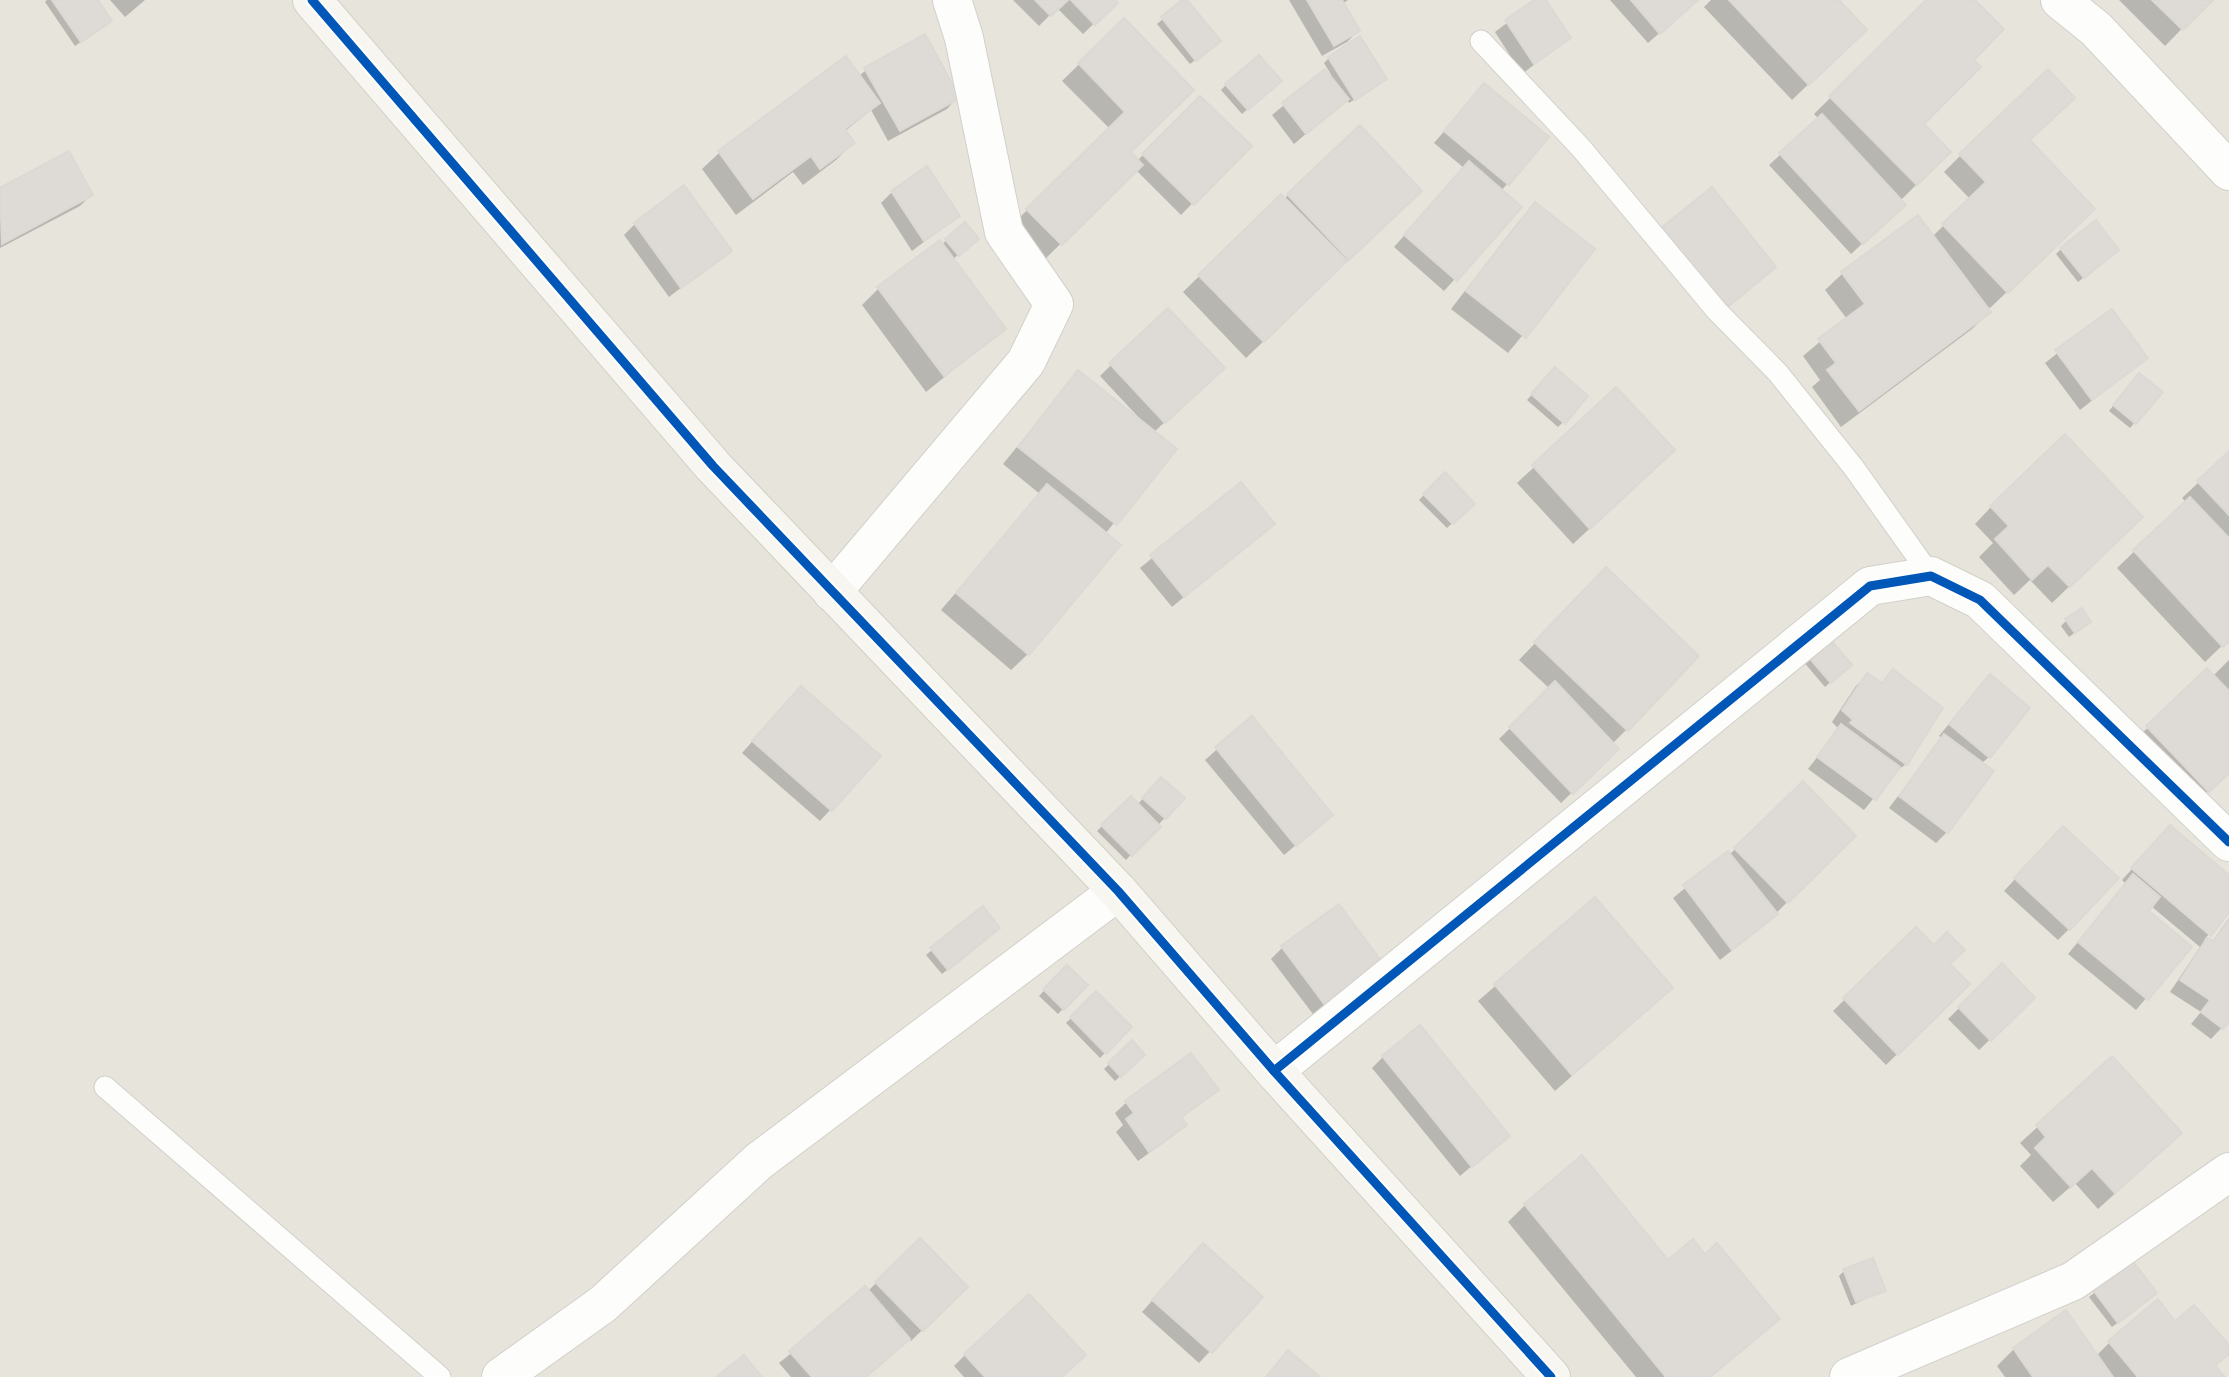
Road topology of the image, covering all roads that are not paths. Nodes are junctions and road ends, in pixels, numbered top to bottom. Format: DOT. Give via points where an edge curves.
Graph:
graph roads {
  1 [pos="312,0"];
  2 [pos="952,0"];
  3 [pos="2060,0"];
  4 [pos="1481,41"];
  5 [pos="2229,170"];
  6 [pos="1931,576"];
  7 [pos="832,592"];
  8 [pos="2229,842"];
  9 [pos="1118,891"];
  10 [pos="1274,1071"];
  11 [pos="105,1087"];
  12 [pos="2229,1172"];
  13 [pos="440,1377"];
  14 [pos="501,1377"];
  15 [pos="1551,1377"];
  16 [pos="1849,1377"];
  1 -- 7 [label="street" via="713,466"];
  2 -- 7 [label="street" via="1004,232 1054,304 1026,362"];
  3 -- 5 [label="street" via="2096,29"];
  4 -- 6 [label="lane" via="1581,148 1717,311 1778,373 1854,468"];
  6 -- 8 [label="street" via="1980,600"];
  6 -- 10 [label="street" via="1870,586"];
  7 -- 9 [label="street"];
  9 -- 10 [label="street"];
  9 -- 14 [label="street" via="760,1161 603,1304"];
  10 -- 15 [label="street"];
  11 -- 13 [label="lane"];
  12 -- 16 [label="street" via="2073,1281"];
}
